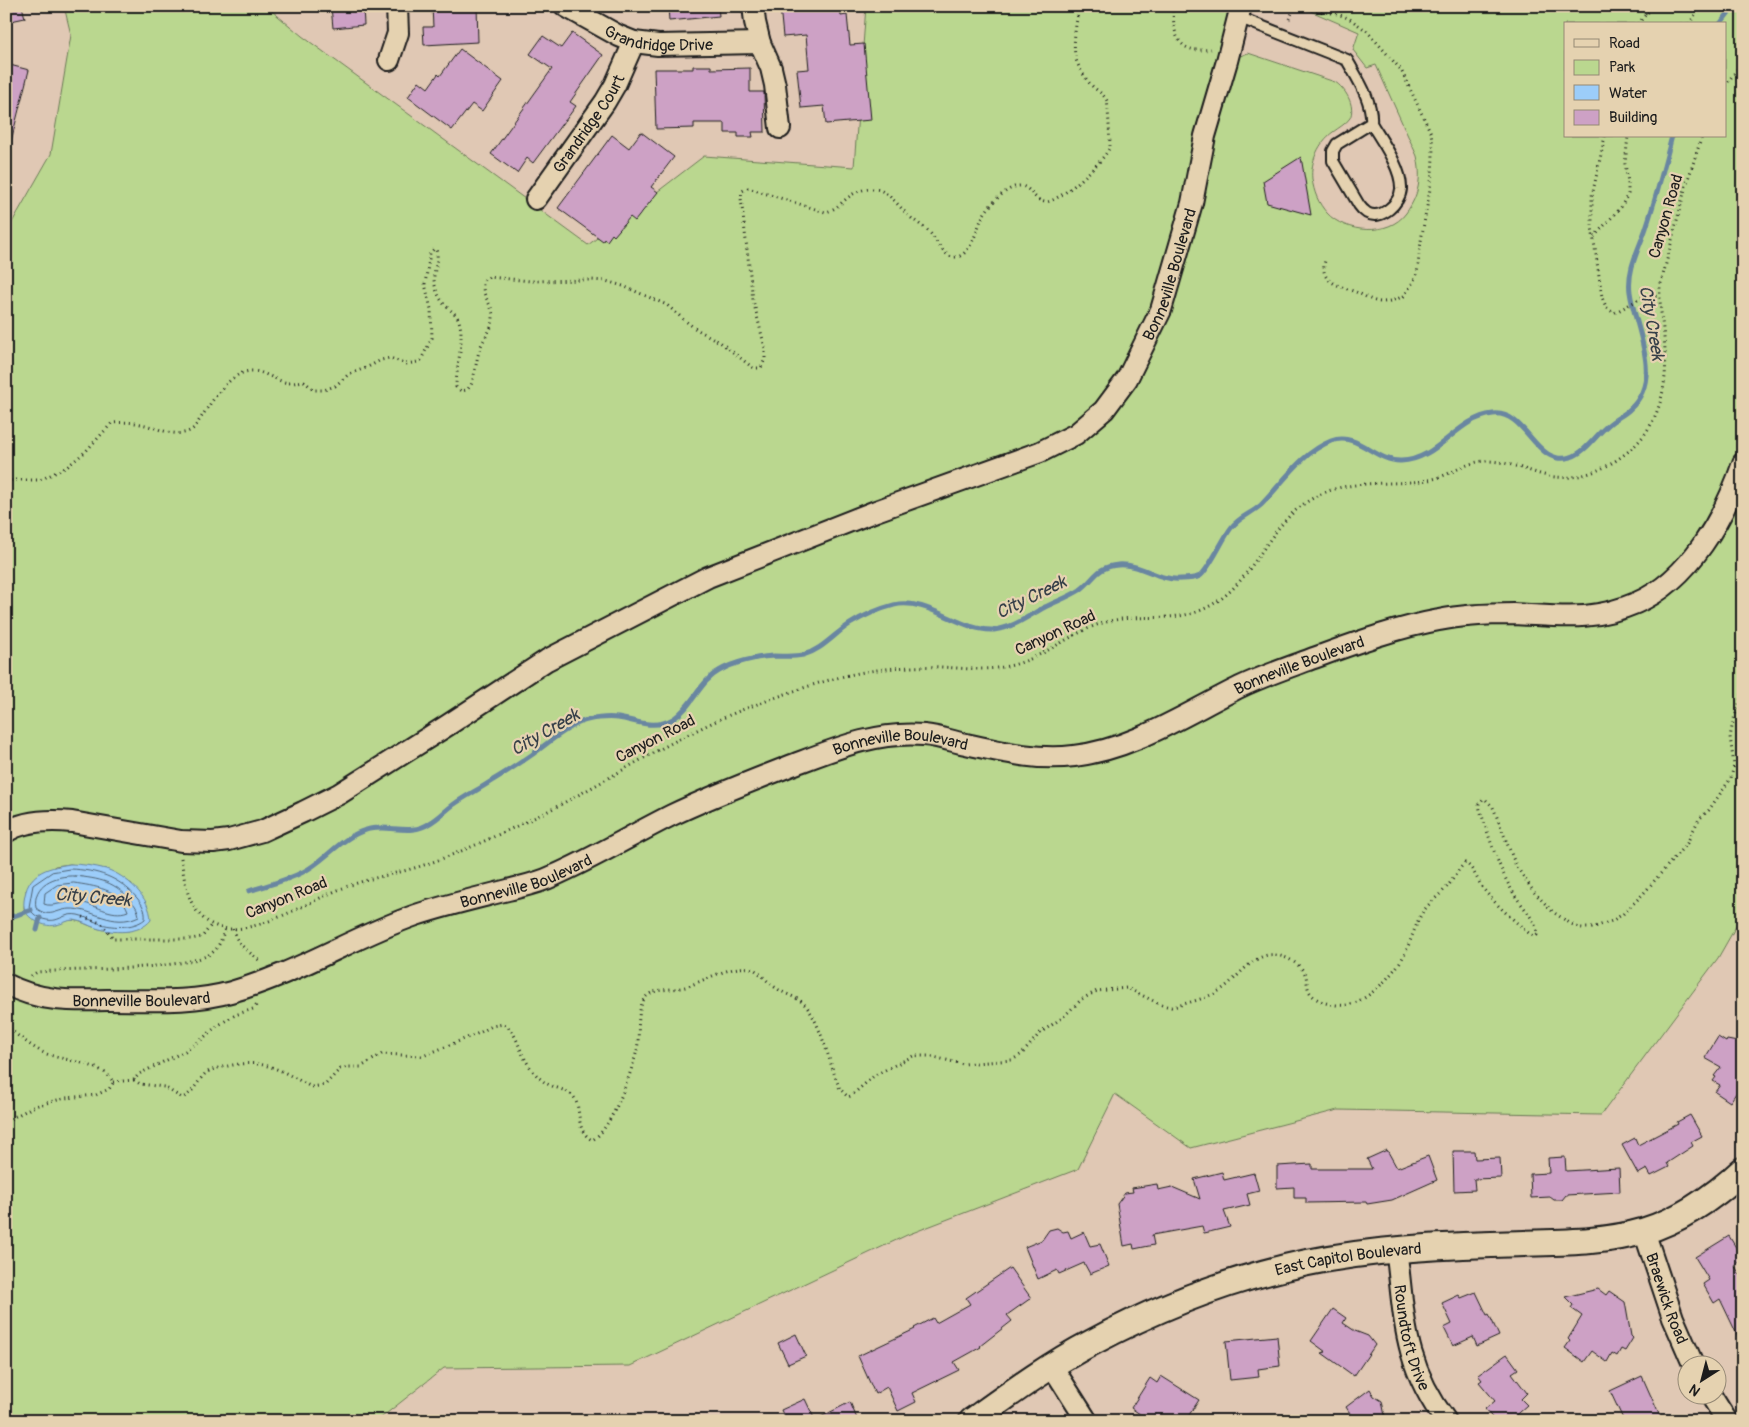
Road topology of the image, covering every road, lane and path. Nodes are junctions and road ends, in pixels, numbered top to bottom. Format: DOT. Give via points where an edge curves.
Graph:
graph roads {
  1 [pos="397,6"];
  2 [pos="565,6"];
  3 [pos="753,6"];
  4 [pos="1080,6"];
  5 [pos="1173,6"];
  6 [pos="1646,6"];
  7 [pos="1656,6"];
  8 [pos="1701,6"];
  9 [pos="1239,11"];
  10 [pos="1645,14"];
  11 [pos="1639,22"];
  12 [pos="1690,22"];
  13 [pos="634,42"];
  14 [pos="760,43"];
  15 [pos="1216,48"];
  16 [pos="389,60"];
  17 [pos="1743,61"];
  18 [pos="1726,85"];
  19 [pos="1370,123"];
  20 [pos="780,128"];
  21 [pos="1605,138"];
  22 [pos="1628,138"];
  23 [pos="1701,138"];
  24 [pos="536,199"];
  25 [pos="1593,237"];
  26 [pos="1659,297"];
  27 [pos="1743,424"];
  28 [pos="1740,456"];
  29 [pos="6,481"];
  30 [pos="1743,692"];
  31 [pos="6,832"];
  32 [pos="181,841"];
  33 [pos="83,917"];
  34 [pos="212,924"];
  35 [pos="225,928"];
  36 [pos="233,929"];
  37 [pos="262,968"];
  38 [pos="30,977"];
  39 [pos="6,984"];
  40 [pos="260,997"];
  41 [pos="6,1026"];
  42 [pos="134,1080"];
  43 [pos="113,1082"];
  44 [pos="6,1122"];
  45 [pos="1743,1170"];
  46 [pos="1644,1231"];
  47 [pos="1396,1248"];
  48 [pos="1689,1354"];
  49 [pos="1052,1366"];
  50 [pos="1716,1404"];
  51 [pos="972,1421"];
  52 [pos="1087,1421"];
  53 [pos="1446,1421"];
  54 [pos="1727,1421"];
  1 -- 16 [label="street" via="398,32"];
  2 -- 13 [label="street, Grandridge Drive"];
  3 -- 14 [label="street"];
  4 -- 29 [label="path" via="1076,20 1075,58 1090,83 1107,101 1108,150 1104,158 1072,188 1049,201 1042,201 1024,186 1008,190 988,209 966,251 955,258 948,255 930,232 876,189 851,194 825,212 748,188 742,191 750,284 765,348 761,368 753,368 667,305 623,286 606,281 538,282 489,277 484,280 482,289 493,312 492,326 481,346 471,385 461,391 456,387 459,322 436,288 434,272 438,252 434,249 430,253 425,284 433,324 432,338 418,362 406,364 390,358 381,360 349,374 330,389 320,391 304,381 290,383 258,371 240,374 229,380 188,432 169,432 134,422 112,423 67,467 40,480"];
  5 -- 15 [label="path" via="1174,27 1186,47 1200,51"];
  6 -- 10 [label="path"];
  7 -- 10 [label="path"];
  8 -- 12 [label="path"];
  9 -- 19 [label="lane" via="1347,60 1372,113"];
  9 -- 32 [label="street, Bonneville Boulevard" via="1205,136 1192,203 1161,310 1127,380 1104,410 1076,434 1031,455 708,577 547,660 338,794 280,824 229,840"];
  10 -- 11 [label="path"];
  13 -- 14 [label="street, Grandridge Drive" via="658,45"];
  13 -- 24 [label="street, Grandridge Court" via="605,102"];
  14 -- 20 [label="street" via="771,68"];
  17 -- 18 [label="path"];
  19 -- 19 [label="lane" via="1398,173 1401,190 1391,208 1371,214 1359,205 1332,155 1337,144"];
  21 -- 25 [label="path" via="1592,196"];
  22 -- 25 [label="path" via="1625,164 1628,194 1621,207"];
  23 -- 26 [label="path, Canyon Road" via="1665,261"];
  25 -- 26 [label="path" via="1602,297 1610,311 1619,312 1646,295"];
  26 -- 36 [label="path, Canyon Road" via="1666,352 1663,392 1657,413 1648,431 1633,448 1601,469 1585,476 1550,477 1497,461 1477,462 1424,481 1358,484 1328,491 1307,501 1278,527 1231,592 1196,612 1176,617 1107,621 1075,634 1035,659 1006,667 884,669 828,681 775,698 664,746 540,815 475,844 422,866 341,888 261,924"];
  27 -- 28 [label="path"];
  28 -- 39 [label="street, Bonneville Boulevard" via="1721,514 1684,568 1648,598 1610,613 1566,618 1474,615 1437,620 1363,640 1280,670 1134,740 1073,756 1007,753 926,735 895,734 858,741 760,777 677,813 550,878 416,915 297,968 227,993 167,1000 69,1001 36,997"];
  30 -- 42 [label="path" via="1732,722 1730,737 1734,765 1730,778 1699,819 1687,843 1623,914 1602,925 1581,928 1553,912 1516,866 1494,807 1483,799 1479,804 1480,810 1500,865 1512,891 1536,927 1536,935 1531,935 1506,913 1484,890 1470,866 1464,863 1421,914 1394,970 1371,993 1354,1003 1335,1005 1315,998 1299,966 1288,959 1268,955 1254,961 1216,992 1177,1006 1162,1004 1127,988 1097,991 1040,1033 1022,1054 1012,1060 964,1064 913,1056 875,1075 848,1097 840,1089 815,1020 805,1004 778,990 755,971 739,969 711,976 682,989 653,992 644,1000 631,1070 608,1124 592,1140 581,1129 572,1095 541,1080 524,1059 511,1029 502,1024 423,1056 382,1054 361,1067 340,1069 325,1085 317,1087 265,1065 250,1063 210,1071 182,1098 164,1087 140,1084"];
  31 -- 32 [label="street, Bonneville Boulevard" via="26,824 57,820"];
  32 -- 34 [label="path, Canyon Road" via="184,879 190,901 197,912"];
  33 -- 34 [label="path" via="101,923 114,939 191,939 202,937"];
  34 -- 35 [label="path, Canyon Road"];
  35 -- 36 [label="path, Canyon Road"];
  35 -- 38 [label="path" via="220,944 212,952 184,962 37,972"];
  36 -- 37 [label="path" via="242,947 259,960"];
  40 -- 42 [label="path" via="253,1009 222,1022 185,1051 139,1074"];
  41 -- 43 [label="path" via="37,1049 98,1070"];
  42 -- 43 [label="path"];
  43 -- 44 [label="path" via="109,1089 96,1095 65,1098 35,1106"];
  45 -- 46 [label="street, East Capitol Boulevard" via="1697,1206"];
  46 -- 47 [label="street, East Capitol Boulevard" via="1585,1241"];
  46 -- 48 [label="street, Braewick Road"];
  47 -- 49 [label="street, East Capitol Boulevard" via="1304,1263 1210,1290 1123,1326"];
  47 -- 53 [label="street, Roundtoft Drive" via="1403,1320 1411,1355 1431,1400"];
  49 -- 51 [label="street, East Capitol Boulevard"];
  49 -- 52 [label="street"];
  50 -- 54 [label="street"];
}
